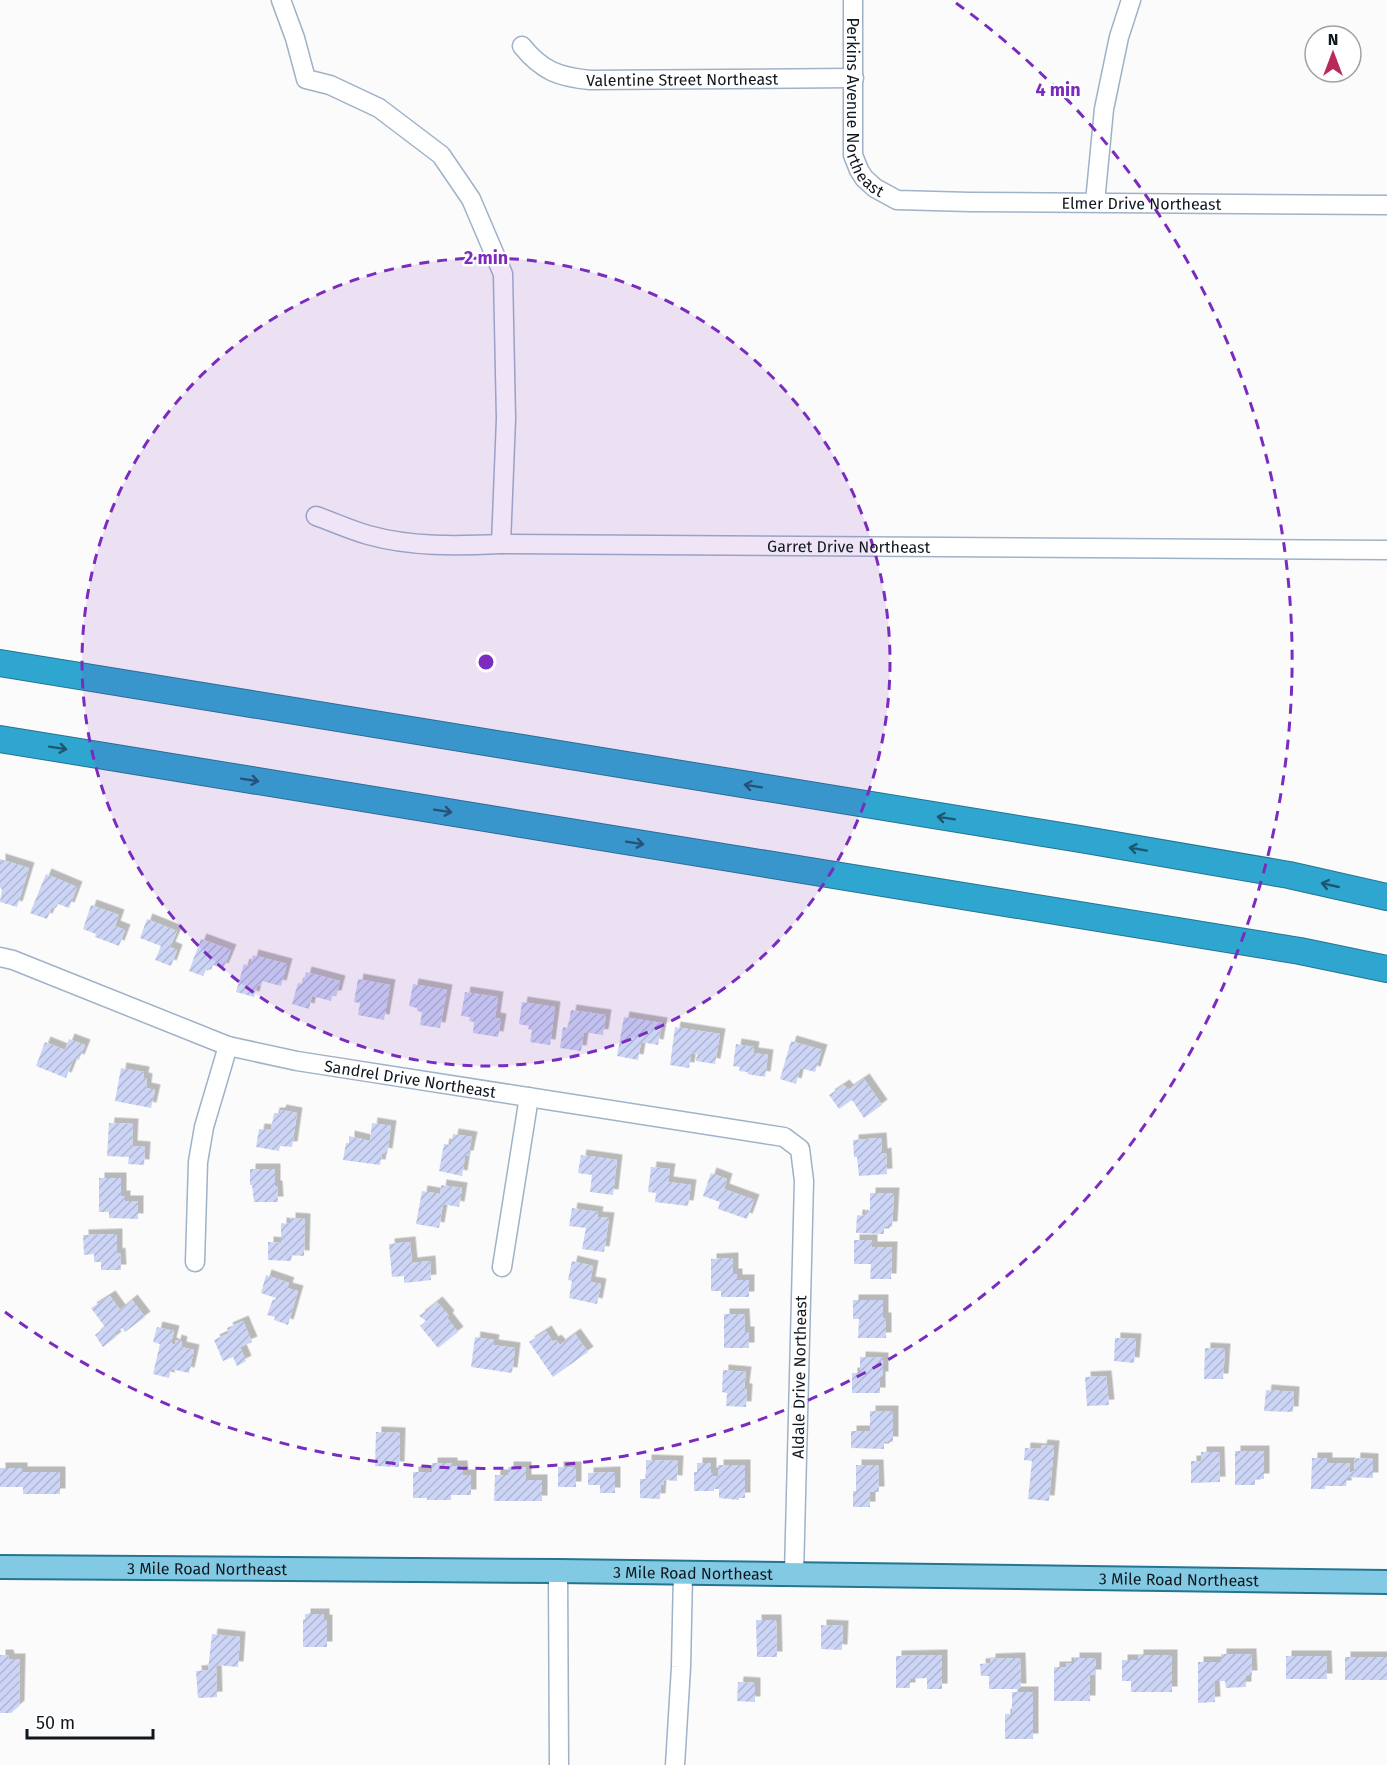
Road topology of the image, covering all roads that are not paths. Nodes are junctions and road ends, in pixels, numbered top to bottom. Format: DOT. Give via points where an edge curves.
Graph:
graph roads {
  1 [pos="281,0"];
  2 [pos="854,0"];
  3 [pos="1131,0"];
  4 [pos="522,46"];
  5 [pos="854,78"];
  6 [pos="897,200"];
  7 [pos="1095,202"];
  8 [pos="1387,205"];
  9 [pos="316,516"];
  10 [pos="501,544"];
  11 [pos="1387,550"];
  12 [pos="0,663"];
  13 [pos="0,739"];
  14 [pos="1387,897"];
  15 [pos="0,957"];
  16 [pos="1387,969"];
  17 [pos="228,1046"];
  18 [pos="529,1097"];
  19 [pos="804,1181"];
  20 [pos="195,1262"];
  21 [pos="502,1267"];
  22 [pos="0,1567"];
  23 [pos="558,1571"];
  24 [pos="683,1573"];
  25 [pos="794,1574"];
  26 [pos="1387,1582"];
  27 [pos="559,1765"];
  28 [pos="675,1765"];
  1 -- 10 [label="street" via="306,79 379,108 441,154 471,199 503,274 506,419"];
  2 -- 5 [label="street, Perkins Avenue Northeast"];
  3 -- 7 [label="street" via="1104,109"];
  4 -- 5 [label="street, Valentine Street Northeast" via="542,67 590,80"];
  5 -- 6 [label="street, Perkins Avenue Northeast" via="853,155 864,178"];
  6 -- 7 [label="street, Elmer Drive Northeast"];
  7 -- 8 [label="street, Elmer Drive Northeast"];
  9 -- 10 [label="street, Garret Drive Northeast" via="393,540 455,546"];
  10 -- 11 [label="street, Garret Drive Northeast"];
  14 -- 12 [label="highway, one-way" via="1289,875 1080,839"];
  13 -- 16 [label="highway, one-way" via="1300,951"];
  15 -- 17 [label="street, Sandrel Drive Northeast"];
  17 -- 18 [label="street, Sandrel Drive Northeast" via="297,1061"];
  17 -- 20 [label="street" via="198,1162"];
  18 -- 19 [label="street, Sandrel Drive Northeast" via="784,1137 800,1149"];
  18 -- 21 [label="street"];
  19 -- 25 [label="street, Aldale Drive Northeast"];
  22 -- 23 [label="main road, 3 Mile Road Northeast"];
  23 -- 24 [label="main road, 3 Mile Road Northeast"];
  23 -- 27 [label="street"];
  24 -- 25 [label="main road, 3 Mile Road Northeast"];
  24 -- 28 [label="street"];
  25 -- 26 [label="main road, 3 Mile Road Northeast"];
}
